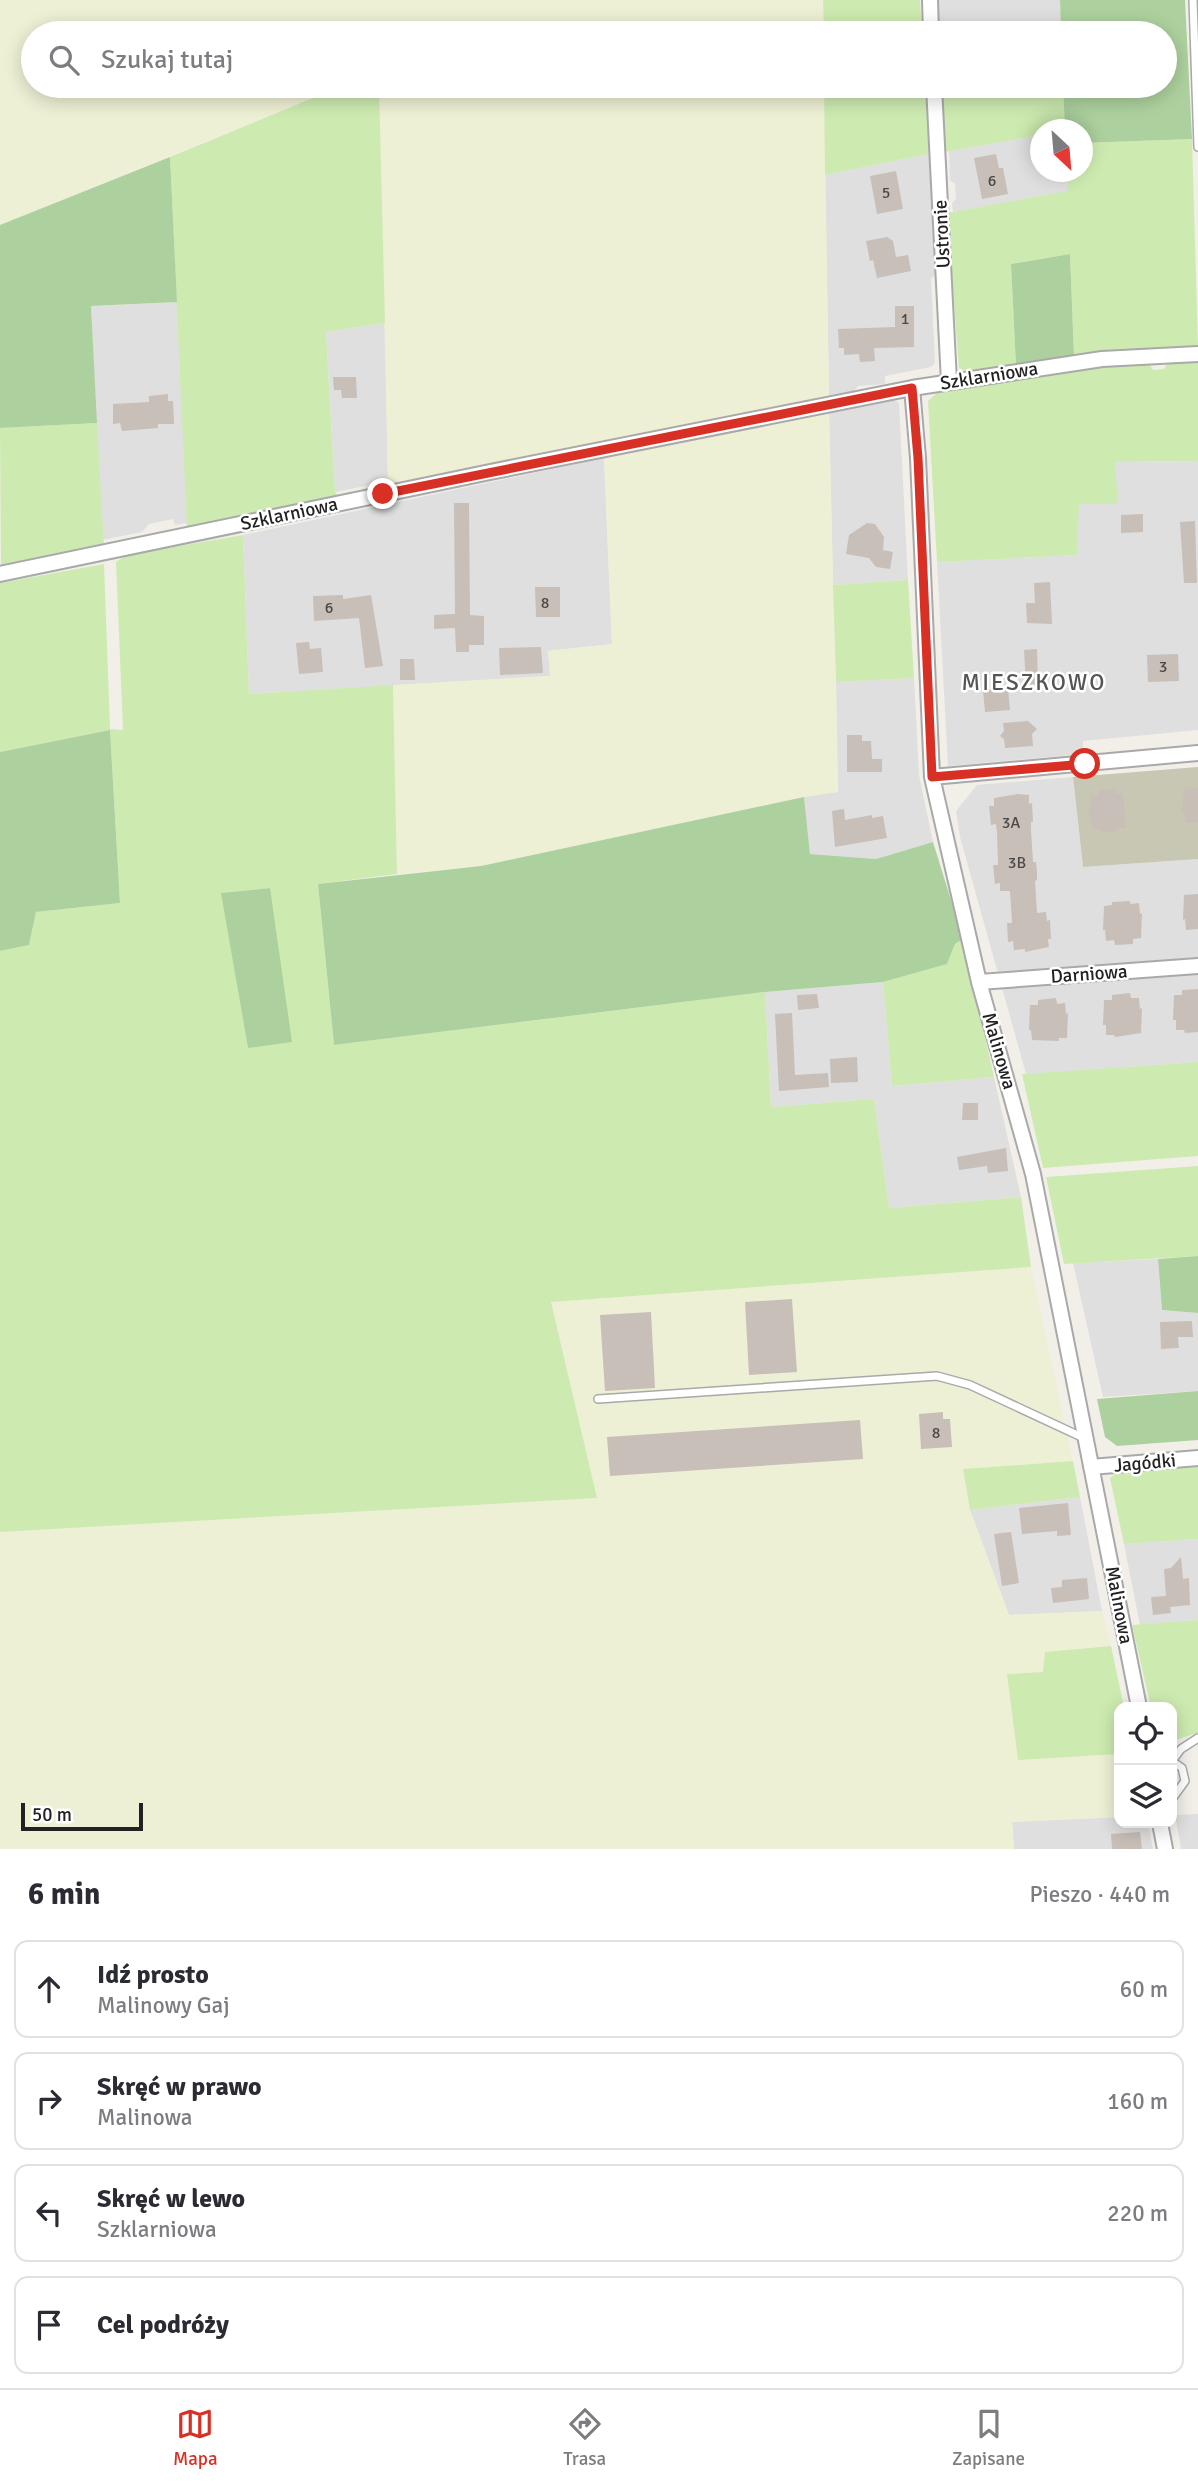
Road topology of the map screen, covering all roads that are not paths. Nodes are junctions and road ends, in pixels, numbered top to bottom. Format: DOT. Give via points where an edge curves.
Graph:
graph roads {
  1 [pos="930,0"];
  2 [pos="1193,0"];
  3 [pos="931,21"];
  4 [pos="935,98"];
  5 [pos="1198,147"];
  6 [pos="1198,354"];
  7 [pos="949,382"];
  8 [pos="912,388"];
  9 [pos="0,574"];
  10 [pos="1198,753"];
  11 [pos="932,777"];
  12 [pos="1198,966"];
  13 [pos="979,982"];
  14 [pos="598,1399"];
  15 [pos="1087,1439"];
  16 [pos="1198,1458"];
  17 [pos="1091,1467"];
  18 [pos="1138,1702"];
  19 [pos="1198,1738"];
  20 [pos="1177,1754"];
  21 [pos="1177,1764"];
  22 [pos="1177,1793"];
  23 [pos="1161,1828"];
  24 [pos="1165,1849"];
  1 -- 3 [label="street"];
  2 -- 5 [label="lane"];
  4 -- 7 [label="street, Ustronie"];
  6 -- 7 [label="street, Szklarniowa" via="1102,359"];
  7 -- 8 [label="street, Szklarniowa"];
  8 -- 9 [label="street, Szklarniowa"];
  8 -- 11 [label="street, Malinowa"];
  10 -- 11 [label="street"];
  11 -- 13 [label="street, Malinowa"];
  12 -- 13 [label="street, Darniowa"];
  13 -- 15 [label="street, Malinowa" via="1033,1174"];
  14 -- 15 [label="lane" via="937,1376 970,1385"];
  15 -- 17 [label="street, Malinowa"];
  16 -- 17 [label="street, Jagódki"];
  17 -- 18 [label="street, Malinowa"];
  19 -- 20 [label="lane"];
  21 -- 22 [label="lane" via="1185,1781"];
  23 -- 24 [label="street"];
}
